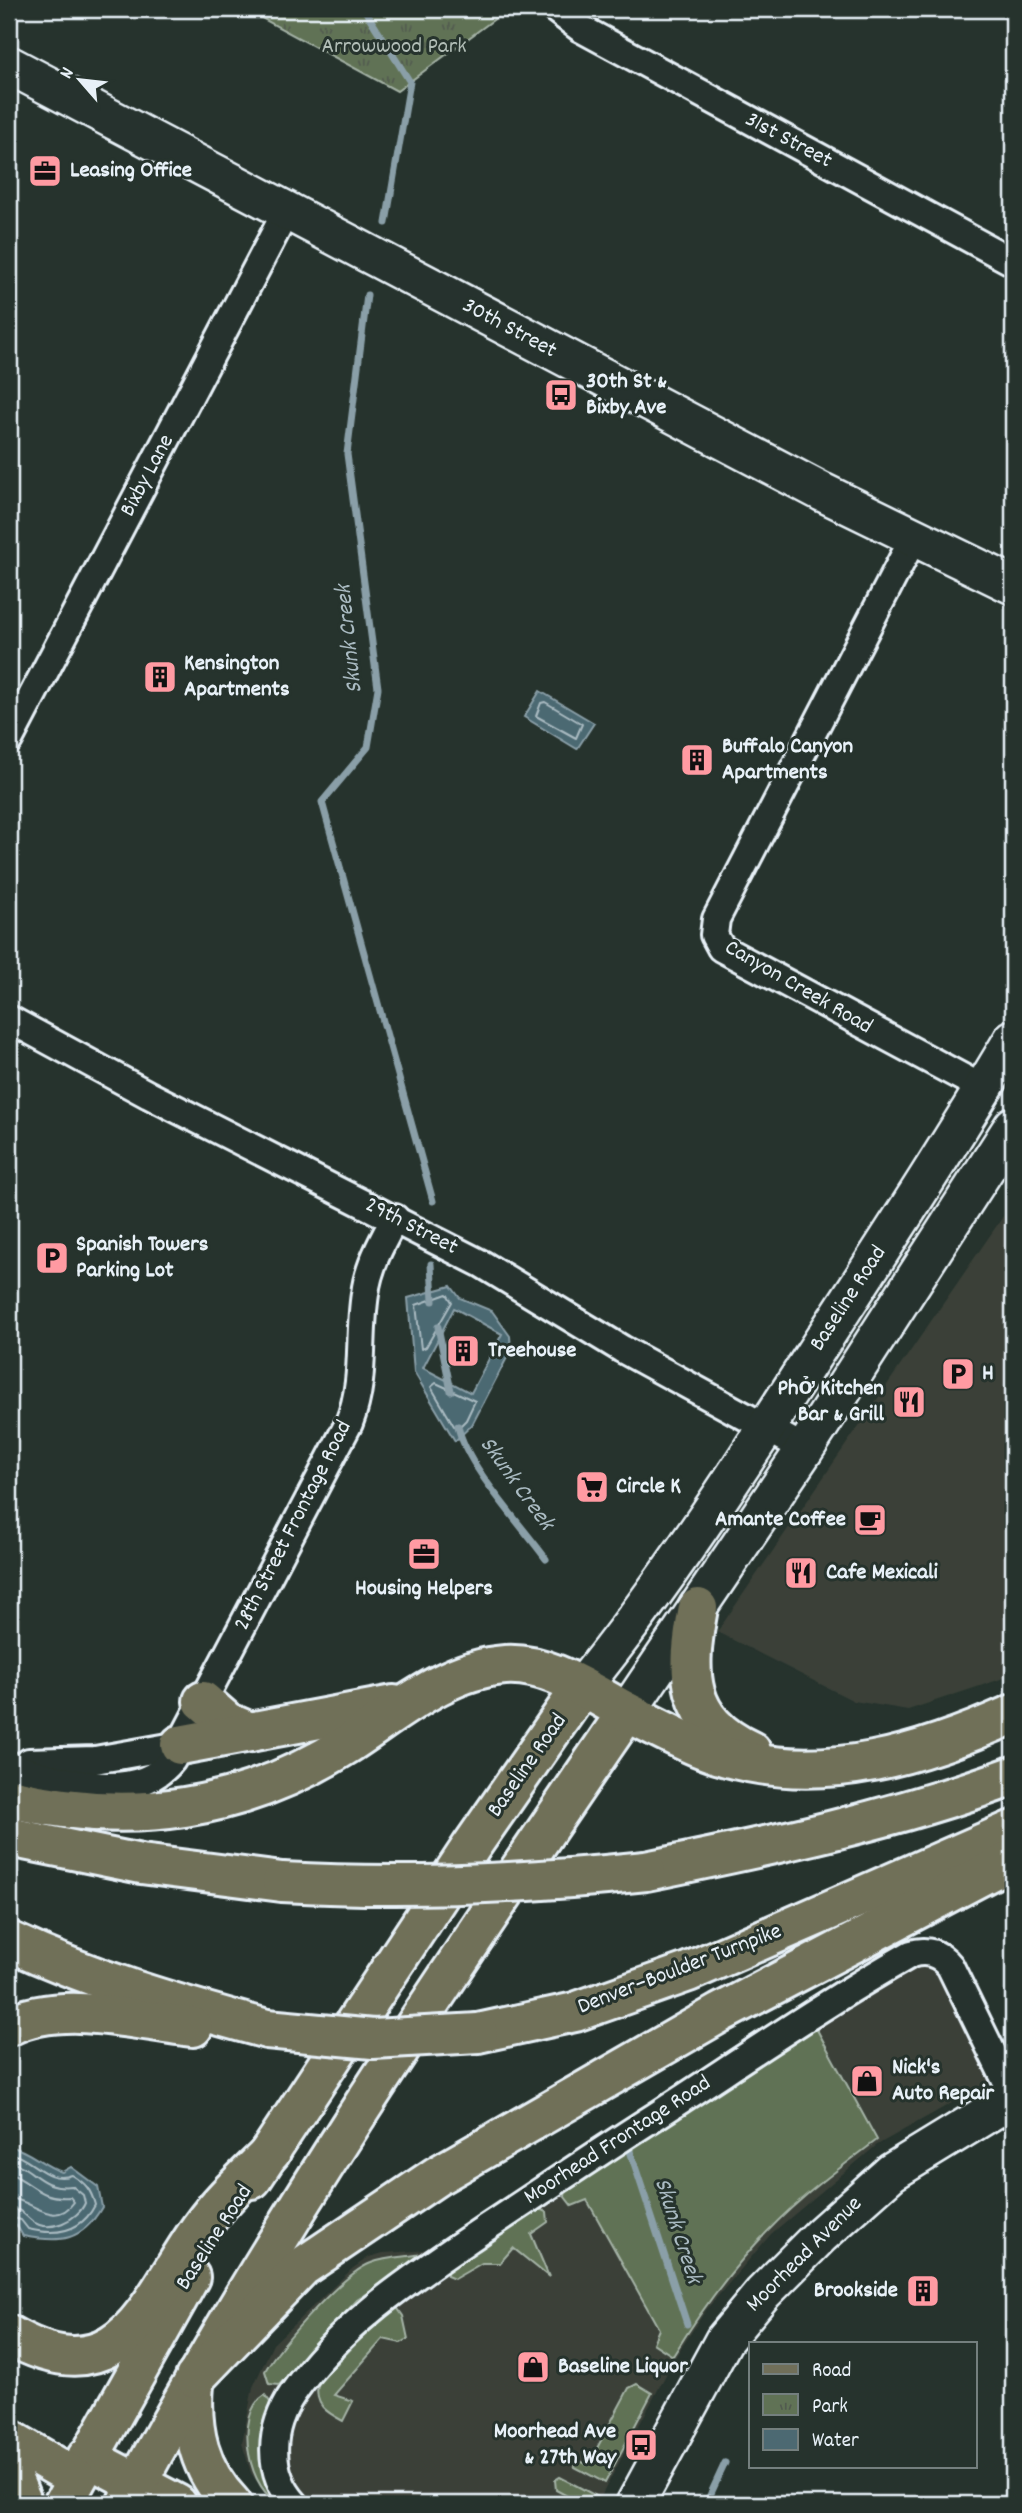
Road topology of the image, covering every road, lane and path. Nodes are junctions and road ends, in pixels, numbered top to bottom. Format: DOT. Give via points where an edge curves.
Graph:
graph roads {
  1 [pos="559,13"];
  2 [pos="9,65"];
  3 [pos="286,212"];
  4 [pos="1013,262"];
  5 [pos="914,537"];
  6 [pos="1013,585"];
  7 [pos="9,740"];
  8 [pos="9,1019"];
  9 [pos="1013,1039"];
  10 [pos="984,1089"];
  11 [pos="1013,1126"];
  12 [pos="395,1218"];
  13 [pos="767,1427"];
  14 [pos="805,1449"];
  15 [pos="698,1608"];
  16 [pos="582,1687"];
  17 [pos="416,1699"];
  18 [pos="203,1701"];
  19 [pos="627,1712"];
  20 [pos="1013,1714"];
  21 [pos="250,1732"];
  22 [pos="180,1745"];
  23 [pos="9,1763"];
  24 [pos="796,1767"];
  25 [pos="1013,1776"];
  26 [pos="9,1798"];
  27 [pos="1013,1830"];
  28 [pos="9,1837"];
  29 [pos="1013,1859"];
  30 [pos="9,1941"];
  31 [pos="9,2026"];
  32 [pos="267,2029"];
  33 [pos="1013,2097"];
  34 [pos="271,2152"];
  35 [pos="9,2335"];
  36 [pos="195,2378"];
  37 [pos="9,2438"];
  38 [pos="9,2470"];
  39 [pos="75,2480"];
  40 [pos="130,2497"];
  41 [pos="23,2504"];
  42 [pos="177,2504"];
  43 [pos="232,2504"];
  44 [pos="295,2504"];
  45 [pos="635,2504"];
  1 -- 4 [label="street, 31st Street"];
  2 -- 3 [label="main road, 30th Street"];
  3 -- 5 [label="main road, 30th Street"];
  3 -- 7 [label="street, Bixby Lane"];
  5 -- 6 [label="main road, 30th Street"];
  5 -- 10 [label="street, Canyon Creek Road" via="716,919 714,935 721,948"];
  8 -- 12 [label="street, 29th Street"];
  9 -- 10 [label="main road, Baseline Road"];
  10 -- 13 [label="main road, Baseline Road"];
  11 -- 14 [label="main road, Baseline Road"];
  12 -- 13 [label="street, 29th Street"];
  12 -- 18 [label="street, 28th Street Frontage Road" via="367,1281 361,1384 354,1411"];
  13 -- 14 [label="street, 29th Street"];
  13 -- 16 [label="main road, Baseline Road" via="680,1559"];
  14 -- 15 [label="main road, Baseline Road"];
  15 -- 19 [label="main road, Baseline Road"];
  15 -- 24 [label="main road" via="690,1666 702,1712 733,1742"];
  16 -- 17 [label="main road" via="509,1665 480,1669"];
  16 -- 19 [label="main road"];
  16 -- 34 [label="main road, Baseline Road"];
  17 -- 21 [label="main road"];
  17 -- 26 [label="main road" via="323,1759 279,1782 234,1797 178,1809 124,1813 65,1809"];
  18 -- 21 [label="main road" via="227,1722"];
  18 -- 22 [label="street, 28th Street Frontage Road"];
  19 -- 24 [label="main road" via="720,1755"];
  19 -- 36 [label="main road, Baseline Road" via="279,2234"];
  20 -- 24 [label="main road" via="964,1736 890,1759"];
  21 -- 22 [label="main road"];
  22 -- 23 [label="street" via="95,1760"];
  25 -- 28 [label="main road, bridge" via="826,1834 646,1871 481,1886 282,1882 141,1864"];
  27 -- 32 [label="main road, Denver–Boulder Turnpike, bridge" via="688,1972 575,2012 478,2033 373,2039"];
  29 -- 36 [label="main road" via="720,2013 426,2182 302,2267"];
  30 -- 32 [label="main road, Denver–Boulder Turnpike" via="64,1967"];
  31 -- 32 [label="main road" via="43,2016 81,2014 199,2028"];
  33 -- 44 [label="street, Moorhead Frontage Road" via="945,1959 918,1951 900,1960 576,2167 381,2300 331,2347 283,2410 274,2460 284,2492"];
  33 -- 45 [label="main road, Moorhead Avenue" via="891,2172 756,2301 724,2340"];
  34 -- 35 [label="main road" via="215,2209 147,2311 109,2348 83,2358 51,2354"];
  34 -- 39 [label="main road, Baseline Road" via="168,2312"];
  36 -- 40 [label="main road, Baseline Road"];
  36 -- 43 [label="main road" via="195,2438 202,2463"];
  37 -- 39 [label="main road"];
  38 -- 41 [label="main road"];
  39 -- 40 [label="main road"];
  40 -- 42 [label="main road"];
}
